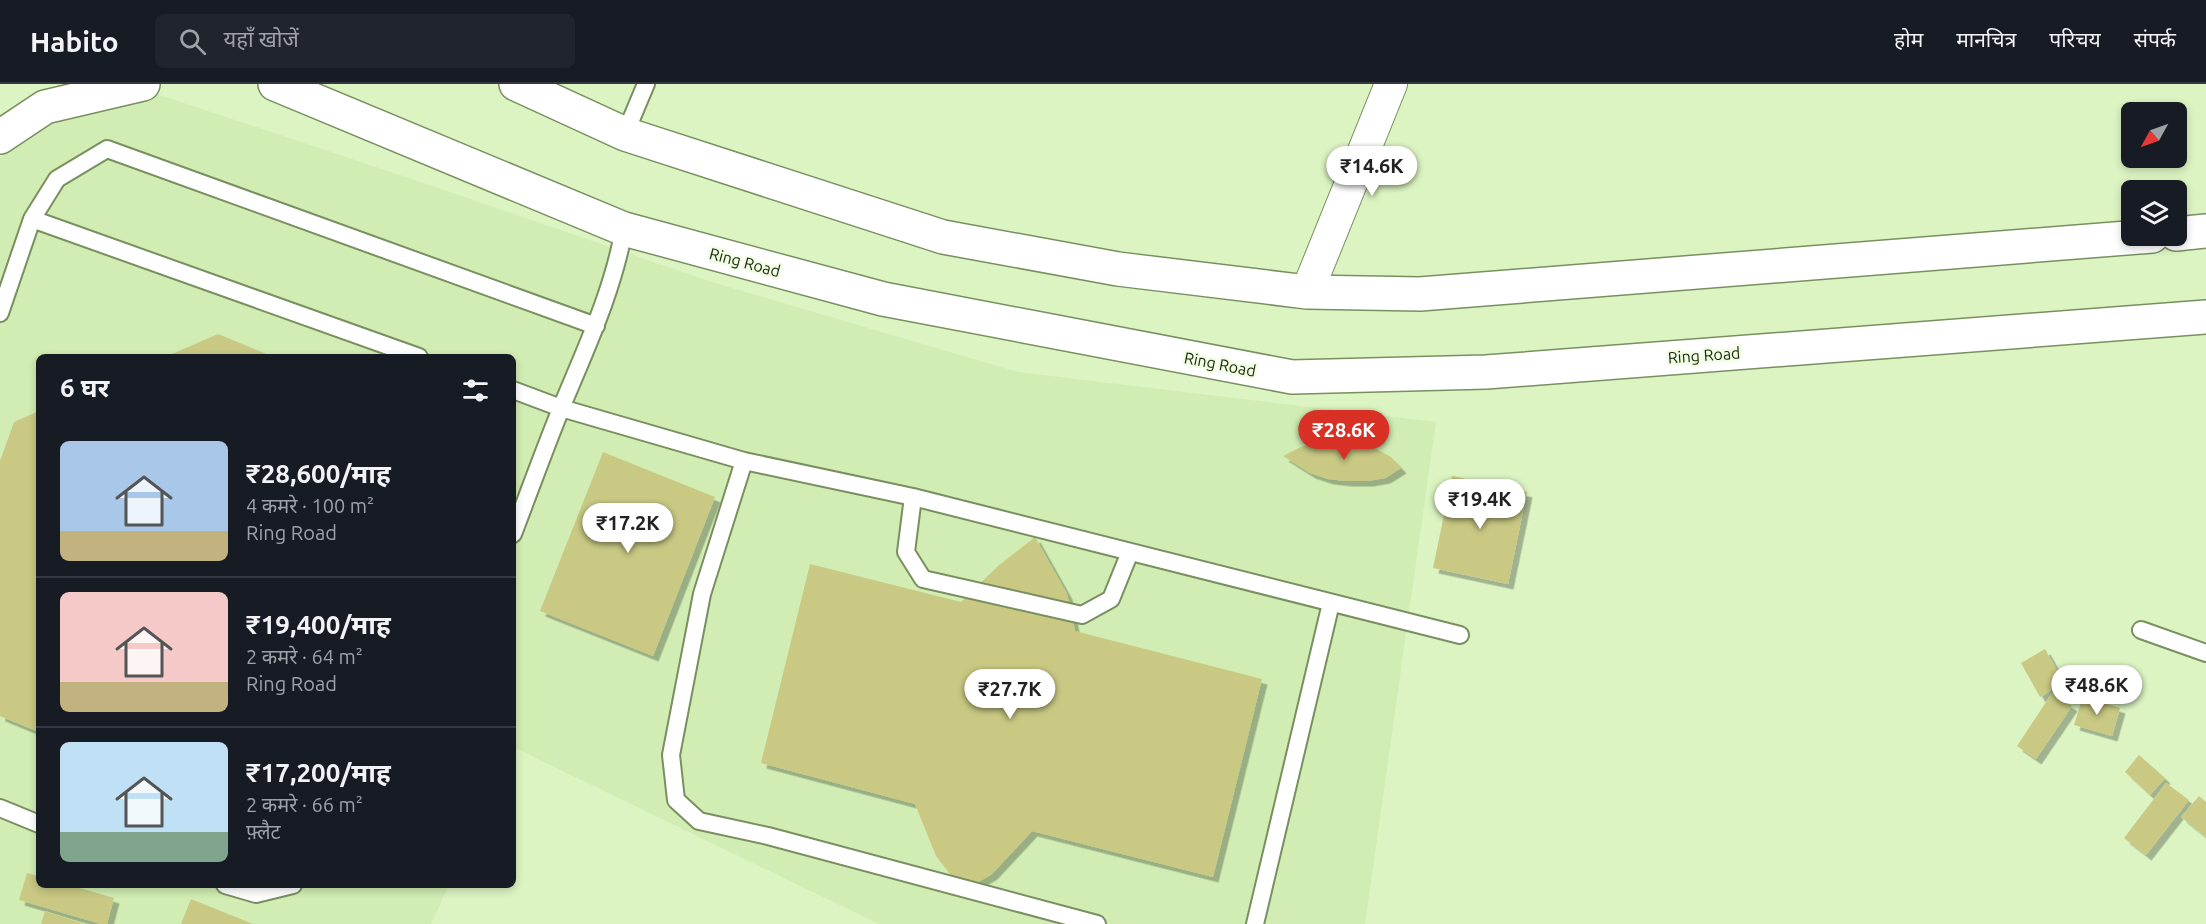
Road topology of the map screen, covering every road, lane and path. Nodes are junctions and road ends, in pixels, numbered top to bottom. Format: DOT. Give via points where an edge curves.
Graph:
graph roads {
  1 [pos="143,84"];
  2 [pos="275,84"];
  3 [pos="516,84"];
  4 [pos="646,84"];
  5 [pos="1390,84"];
  6 [pos="625,134"];
  7 [pos="0,137"];
  8 [pos="32,219"];
  9 [pos="624,229"];
  10 [pos="2206,231"];
  11 [pos="2187,233"];
  12 [pos="2121,238"];
  13 [pos="1306,292"];
  14 [pos="0,313"];
  15 [pos="2206,317"];
  16 [pos="596,326"];
  17 [pos="411,354"];
  18 [pos="516,391"];
  19 [pos="561,408"];
  20 [pos="744,461"];
  21 [pos="913,497"];
  22 [pos="516,526"];
  23 [pos="1130,552"];
  24 [pos="1331,603"];
  25 [pos="2141,630"];
  26 [pos="1460,635"];
  27 [pos="2206,653"];
  28 [pos="0,808"];
  29 [pos="36,823"];
  30 [pos="235,888"];
  31 [pos="281,888"];
  32 [pos="1097,924"];
  33 [pos="1255,924"];
  1 -- 7 [label="main road" via="45,107"];
  2 -- 9 [label="main road, Ring Road"];
  3 -- 6 [label="main road"];
  4 -- 6 [label="lane"];
  5 -- 13 [label="street"];
  6 -- 13 [label="main road" via="943,237 1118,269"];
  8 -- 14 [label="lane"];
  8 -- 16 [label="lane" via="57,178 107,149"];
  8 -- 17 [label="lane"];
  9 -- 15 [label="main road, Ring Road" via="883,299 1292,377 1486,372"];
  9 -- 16 [label="lane"];
  10 -- 11 [label="main road"];
  12 -- 13 [label="main road" via="1420,294"];
  16 -- 19 [label="lane"];
  18 -- 19 [label="lane"];
  19 -- 20 [label="lane"];
  19 -- 22 [label="lane"];
  20 -- 21 [label="lane"];
  20 -- 32 [label="lane" via="702,594 671,754 676,800 699,821"];
  21 -- 23 [label="lane"];
  21 -- 23 [label="lane" via="906,552 923,579 1082,615 1111,599"];
  23 -- 24 [label="lane"];
  24 -- 26 [label="lane"];
  24 -- 33 [label="lane"];
  25 -- 27 [label="lane"];
  28 -- 29 [label="lane"];
  30 -- 31 [label="lane" via="256,894"];
}
